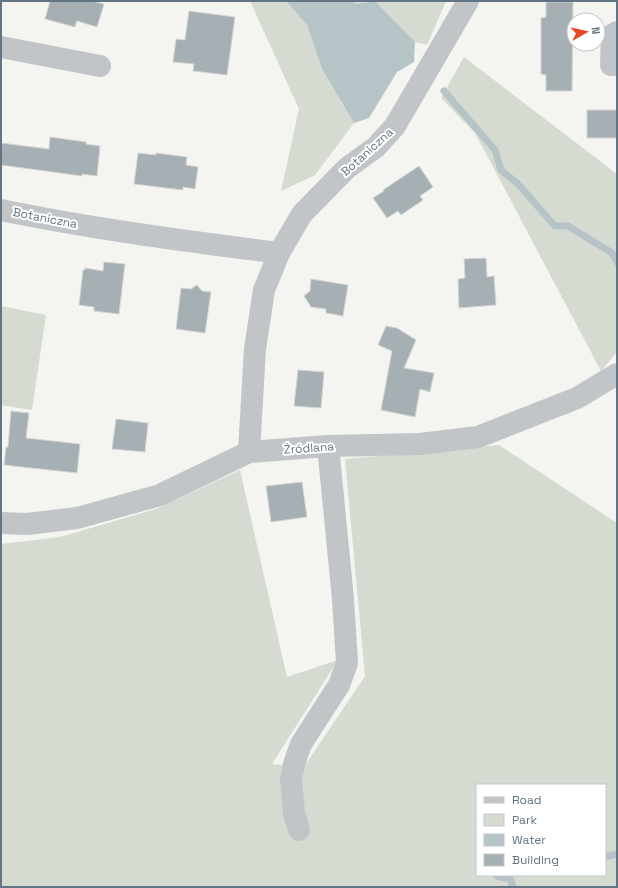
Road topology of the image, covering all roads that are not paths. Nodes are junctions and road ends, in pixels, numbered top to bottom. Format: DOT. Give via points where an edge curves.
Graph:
graph roads {
  1 [pos="468,1"];
  2 [pos="617,32"];
  3 [pos="1,47"];
  4 [pos="617,65"];
  5 [pos="100,66"];
  6 [pos="1,210"];
  7 [pos="279,252"];
  8 [pos="617,374"];
  9 [pos="328,446"];
  10 [pos="249,452"];
  11 [pos="1,523"];
  12 [pos="299,830"];
  1 -- 7 [label="street, Botaniczna" via="395,126 376,147 347,168 302,214"];
  2 -- 4 [label="street" via="612,35 611,65"];
  3 -- 5 [label="street"];
  6 -- 7 [label="street, Botaniczna" via="169,239"];
  7 -- 10 [label="street, Botaniczna" via="264,290 255,349"];
  8 -- 9 [label="street, Źródlana" via="577,398 478,437 420,444"];
  9 -- 10 [label="street, Źródlana"];
  9 -- 12 [label="street" via="347,663 339,685 301,744 294,764 291,780 294,813"];
  10 -- 11 [label="street, Źródlana" via="160,495 77,518 27,524"];
}
